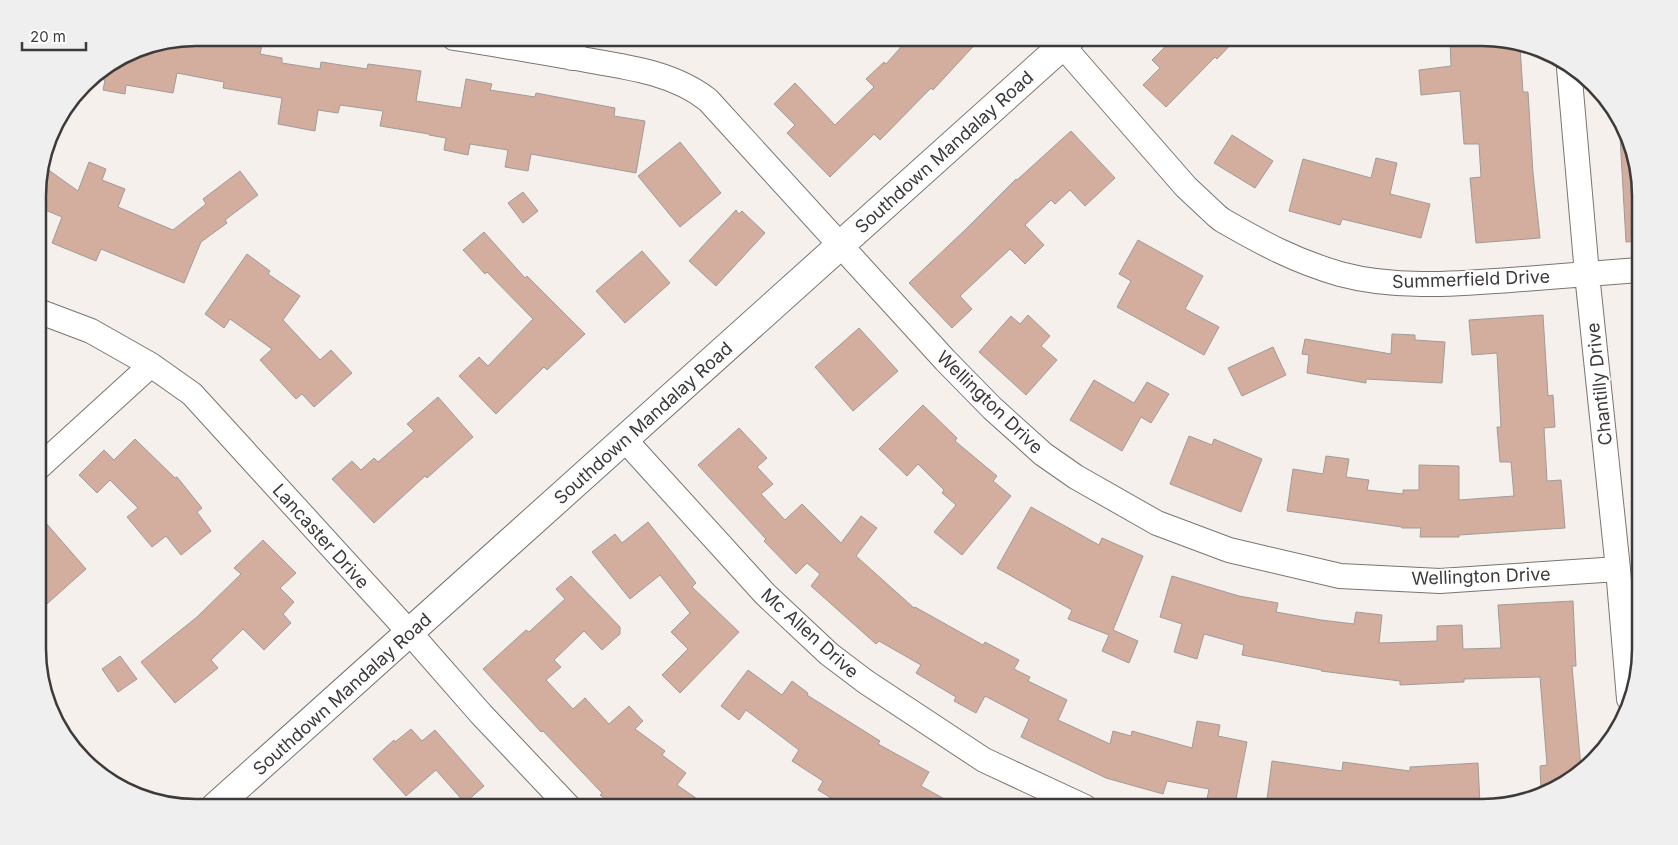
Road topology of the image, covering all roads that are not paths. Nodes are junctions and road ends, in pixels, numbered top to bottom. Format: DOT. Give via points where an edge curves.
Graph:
graph roads {
  1 [pos="1060,46"];
  2 [pos="1070,46"];
  3 [pos="558,47"];
  4 [pos="573,48"];
  5 [pos="1570,75"];
  6 [pos="840,245"];
  7 [pos="1632,271"];
  8 [pos="1587,274"];
  9 [pos="47,314"];
  10 [pos="151,365"];
  11 [pos="625,440"];
  12 [pos="46,460"];
  13 [pos="1618,568"];
  14 [pos="410,633"];
  15 [pos="1628,683"];
  16 [pos="1066,798"];
  17 [pos="225,799"];
  18 [pos="561,799"];
  1 -- 6 [label="street, Southdown Mandalay Road"];
  2 -- 8 [label="street, Summerfield Drive" via="1186,187 1222,220 1272,249 1304,263 1388,284 1459,284"];
  3 -- 4 [label="street, Wellington Drive"];
  4 -- 6 [label="street, Wellington Drive" via="674,80 695,90 708,100"];
  5 -- 8 [label="street, Chantilly Drive"];
  6 -- 11 [label="street, Southdown Mandalay Road"];
  6 -- 13 [label="street, Wellington Drive" via="945,360 1043,454 1076,477 1157,523 1229,550 1340,576 1440,581"];
  7 -- 8 [label="street, Summerfield Drive"];
  8 -- 13 [label="street, Chantilly Drive"];
  9 -- 10 [label="street, Lancaster Drive" via="92,331"];
  10 -- 12 [label="street"];
  10 -- 14 [label="street, Lancaster Drive" via="192,394"];
  11 -- 14 [label="street, Southdown Mandalay Road"];
  11 -- 16 [label="street, Mc Allen Drive" via="765,594 829,654 984,760"];
  13 -- 15 [label="street, Chantilly Drive"];
  14 -- 17 [label="street, Southdown Mandalay Road"];
  14 -- 18 [label="street, Lancaster Drive"];
}
